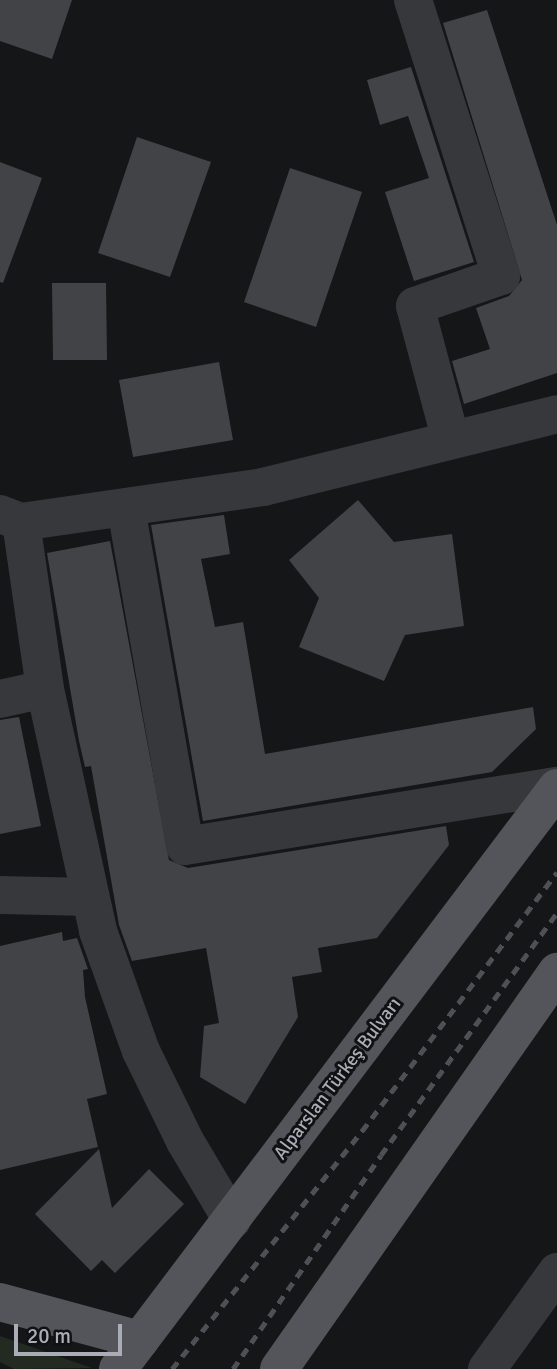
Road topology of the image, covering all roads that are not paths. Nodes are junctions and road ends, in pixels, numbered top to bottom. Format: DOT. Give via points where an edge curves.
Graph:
graph roads {
  1 [pos="413,0"];
  2 [pos="557,414"];
  3 [pos="451,440"];
  4 [pos="125,508"];
  5 [pos="11,518"];
  6 [pos="46,689"];
  7 [pos="0,699"];
  8 [pos="557,787"];
  9 [pos="0,895"];
  10 [pos="90,897"];
  11 [pos="557,972"];
  12 [pos="232,1220"];
  13 [pos="557,1272"];
  14 [pos="0,1302"];
  15 [pos="129,1354"];
  16 [pos="279,1369"];
  17 [pos="487,1369"];
  1 -- 3 [label="street" via="501,276 415,306"];
  2 -- 3 [label="street"];
  3 -- 4 [label="street" via="263,487"];
  4 -- 5 [label="street"];
  4 -- 8 [label="street" via="184,846"];
  5 -- 6 [label="street"];
  6 -- 7 [label="street"];
  6 -- 10 [label="street"];
  8 -- 12 [label="main road, Alparslan Türkeş Bulvarı"];
  9 -- 10 [label="street"];
  10 -- 12 [label="street" via="97,931 141,1051 185,1141"];
  11 -- 16 [label="main road"];
  12 -- 15 [label="main road, Alparslan Türkeş Bulvarı"];
  13 -- 17 [label="street"];
  14 -- 15 [label="main road"];
}
